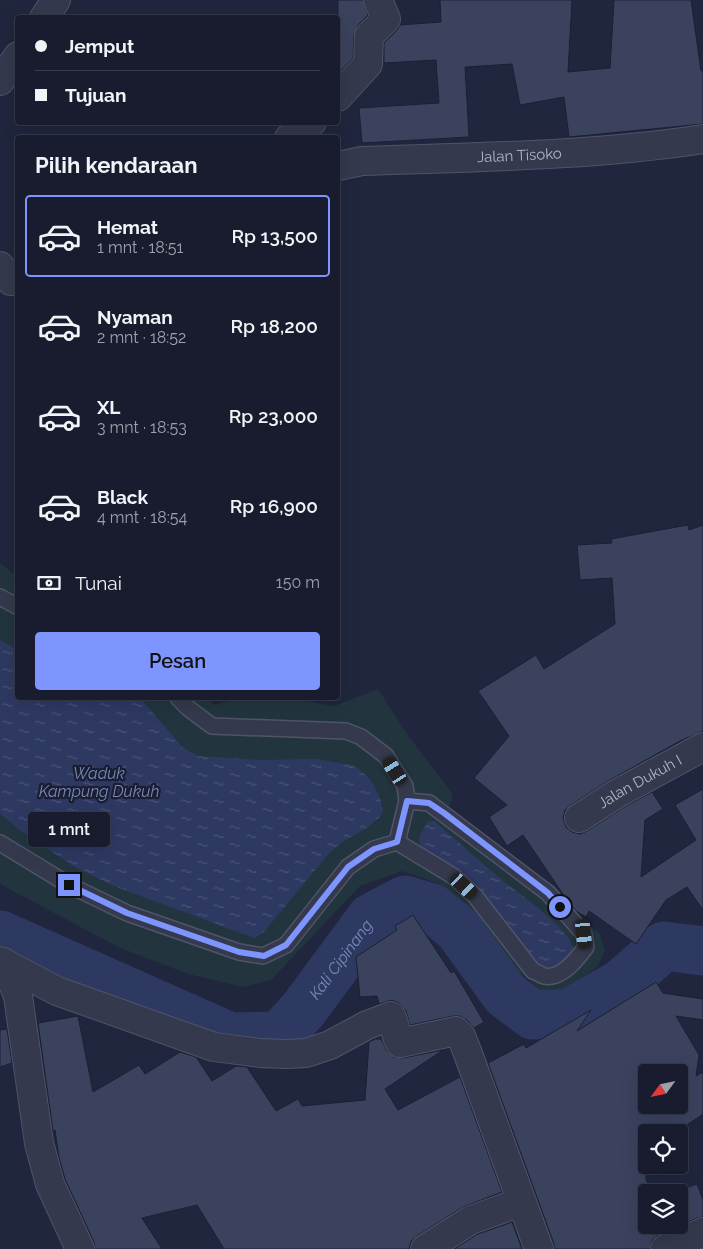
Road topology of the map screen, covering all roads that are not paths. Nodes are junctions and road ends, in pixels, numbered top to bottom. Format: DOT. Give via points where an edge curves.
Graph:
graph roads {
  1 [pos="56,0"];
  2 [pos="378,0"];
  3 [pos="46,15"];
  4 [pos="15,60"];
  5 [pos="0,81"];
  6 [pos="340,94"];
  7 [pos="308,125"];
  8 [pos="293,135"];
  9 [pos="703,140"];
  10 [pos="340,166"];
  11 [pos="0,266"];
  12 [pos="15,281"];
  13 [pos="0,597"];
  14 [pos="15,605"];
  15 [pos="180,700"];
  16 [pos="703,747"];
  17 [pos="407,801"];
  18 [pos="579,818"];
  19 [pos="397,842"];
  20 [pos="0,843"];
  21 [pos="2,962"];
  22 [pos="521,1202"];
  23 [pos="703,1232"];
  24 [pos="80,1249"];
  25 [pos="425,1249"];
  26 [pos="539,1249"];
  27 [pos="665,1249"];
  1 -- 3 [label="street"];
  2 -- 6 [label="street" via="386,19 368,36 368,64"];
  4 -- 5 [label="street"];
  7 -- 8 [label="street"];
  9 -- 10 [label="street, Jalan Tisoko" via="650,147 362,161"];
  11 -- 12 [label="street" via="11,282"];
  13 -- 14 [label="lane"];
  15 -- 17 [label="lane" via="212,726 346,731 361,737 386,756 404,786"];
  16 -- 18 [label="street, Jalan Dukuh I"];
  17 -- 19 [label="lane"];
  17 -- 19 [label="lane" via="429,803 548,893 584,934 586,947 560,974 546,976 533,971 475,896 453,876"];
  19 -- 20 [label="lane" via="374,849 348,867 286,945 264,956 239,952 127,913 69,885"];
  21 -- 22 [label="street" via="58,991 214,1047 306,1053 391,1016 400,1043 456,1031 467,1051"];
  21 -- 24 [label="street" via="18,996 39,1143 50,1184"];
  22 -- 25 [label="street" via="471,1220"];
  22 -- 26 [label="street"];
  23 -- 27 [label="street"];
}
